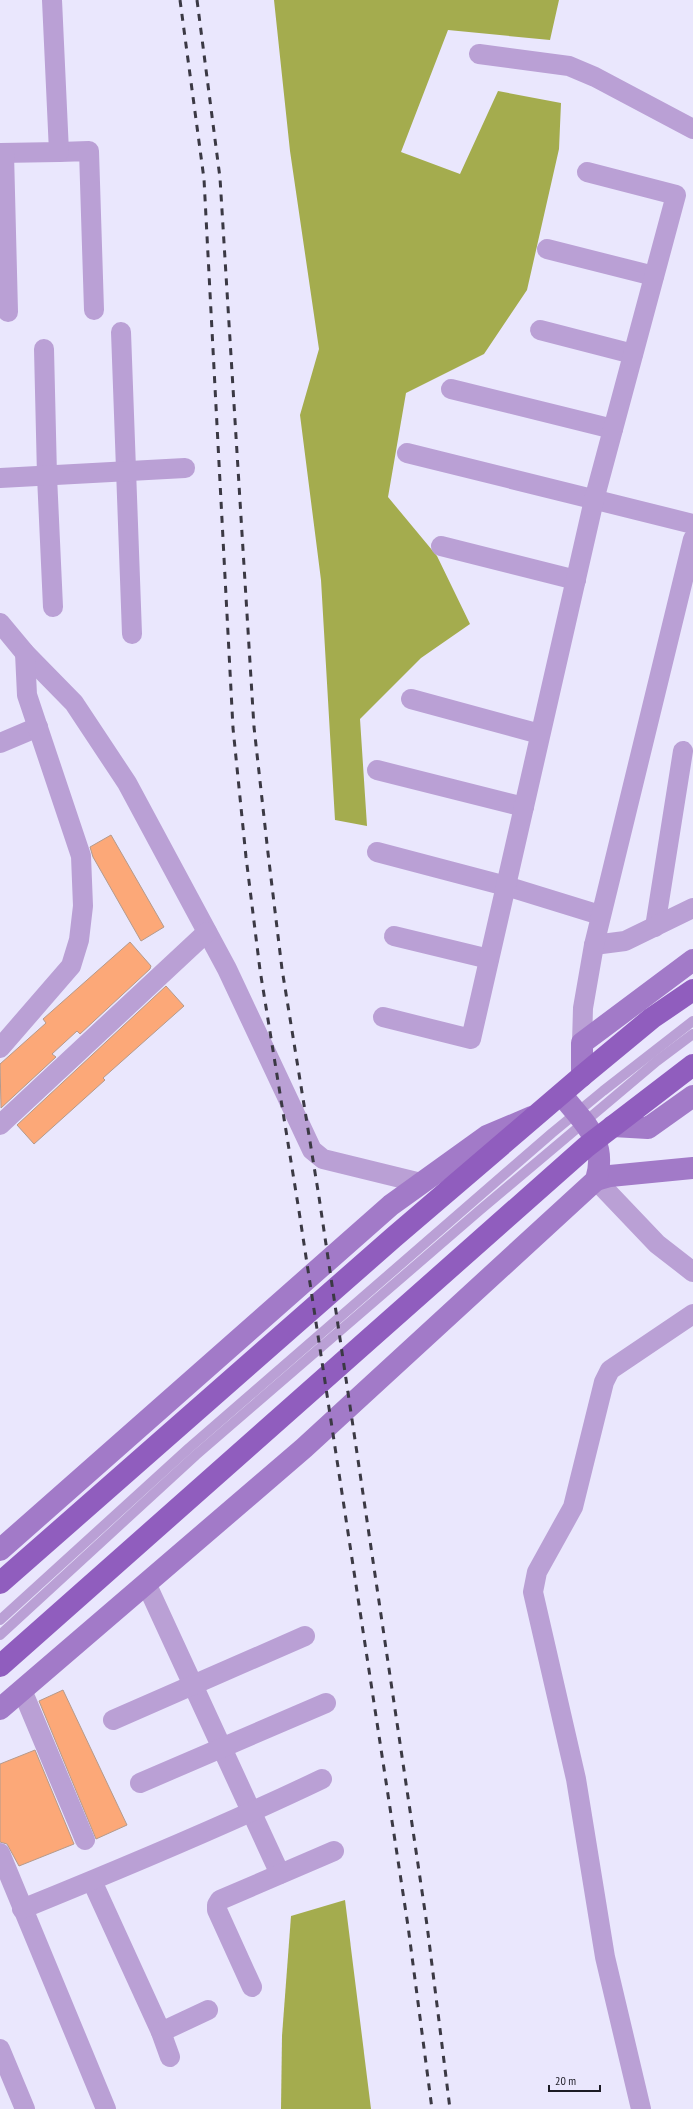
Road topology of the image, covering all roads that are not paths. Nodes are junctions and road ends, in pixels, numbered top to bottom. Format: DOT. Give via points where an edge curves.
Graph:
graph roads {
  1 [pos="52,0"];
  2 [pos="479,54"];
  3 [pos="693,129"];
  4 [pos="59,152"];
  5 [pos="2,153"];
  6 [pos="587,172"];
  7 [pos="547,249"];
  8 [pos="654,276"];
  9 [pos="94,310"];
  10 [pos="8,312"];
  11 [pos="540,330"];
  12 [pos="121,332"];
  13 [pos="44,349"];
  14 [pos="633,354"];
  15 [pos="451,389"];
  16 [pos="613,429"];
  17 [pos="407,453"];
  18 [pos="185,468"];
  19 [pos="125,471"];
  20 [pos="47,476"];
  21 [pos="0,478"];
  22 [pos="594,500"];
  23 [pos="693,524"];
  24 [pos="693,539"];
  25 [pos="442,546"];
  26 [pos="576,580"];
  27 [pos="53,607"];
  28 [pos="0,623"];
  29 [pos="132,634"];
  30 [pos="25,653"];
  31 [pos="411,700"];
  32 [pos="38,727"];
  33 [pos="540,734"];
  34 [pos="0,743"];
  35 [pos="683,751"];
  36 [pos="377,770"];
  37 [pos="524,807"];
  38 [pos="377,852"];
  39 [pos="506,886"];
  40 [pos="693,908"];
  41 [pos="600,915"];
  42 [pos="655,927"];
  43 [pos="207,932"];
  44 [pos="394,936"];
  45 [pos="594,945"];
  46 [pos="489,959"];
  47 [pos="693,960"];
  48 [pos="693,990"];
  49 [pos="383,1017"];
  50 [pos="693,1021"];
  51 [pos="693,1034"];
  52 [pos="582,1043"];
  53 [pos="0,1048"];
  54 [pos="693,1065"];
  55 [pos="582,1076"];
  56 [pos="562,1095"];
  57 [pos="693,1096"];
  58 [pos="537,1116"];
  59 [pos="0,1125"];
  60 [pos="592,1126"];
  61 [pos="693,1168"];
  62 [pos="596,1180"];
  63 [pos="421,1183"];
  64 [pos="693,1272"];
  65 [pos="693,1314"];
  66 [pos="0,1550"];
  67 [pos="0,1582"];
  68 [pos="146,1584"];
  69 [pos="0,1620"];
  70 [pos="0,1635"];
  71 [pos="305,1636"];
  72 [pos="0,1666"];
  73 [pos="192,1684"];
  74 [pos="22,1690"];
  75 [pos="326,1703"];
  76 [pos="0,1709"];
  77 [pos="113,1720"];
  78 [pos="222,1748"];
  79 [pos="322,1779"];
  80 [pos="140,1783"];
  81 [pos="252,1813"];
  82 [pos="85,1840"];
  83 [pos="334,1851"];
  84 [pos="0,1853"];
  85 [pos="280,1874"];
  86 [pos="92,1881"];
  87 [pos="22,1909"];
  88 [pos="252,1987"];
  89 [pos="208,2010"];
  90 [pos="161,2032"];
  91 [pos="0,2051"];
  92 [pos="170,2057"];
  93 [pos="106,2108"];
  94 [pos="25,2109"];
  95 [pos="641,2109"];
  1 -- 4 [label="street"];
  2 -- 3 [label="street" via="569,66"];
  4 -- 5 [label="street"];
  4 -- 9 [label="street" via="89,151"];
  5 -- 10 [label="street"];
  6 -- 8 [label="street" via="676,195"];
  7 -- 8 [label="street"];
  8 -- 14 [label="street"];
  11 -- 14 [label="street"];
  12 -- 19 [label="street"];
  13 -- 20 [label="street"];
  14 -- 16 [label="street"];
  15 -- 16 [label="street"];
  16 -- 22 [label="street"];
  17 -- 22 [label="street"];
  18 -- 19 [label="street"];
  19 -- 20 [label="street"];
  19 -- 29 [label="street"];
  20 -- 21 [label="street"];
  20 -- 27 [label="street"];
  22 -- 23 [label="street"];
  22 -- 26 [label="street"];
  24 -- 41 [label="street"];
  25 -- 26 [label="street"];
  26 -- 33 [label="street"];
  28 -- 30 [label="street"];
  30 -- 32 [label="street" via="26,688"];
  30 -- 43 [label="street" via="74,703 105,748 146,817"];
  31 -- 33 [label="street"];
  32 -- 34 [label="street"];
  32 -- 53 [label="street" via="81,856 82,924 71,966"];
  33 -- 37 [label="street"];
  35 -- 42 [label="street"];
  36 -- 37 [label="street"];
  37 -- 39 [label="street"];
  38 -- 39 [label="street"];
  39 -- 41 [label="street"];
  39 -- 46 [label="street"];
  40 -- 42 [label="street"];
  41 -- 45 [label="street"];
  42 -- 45 [label="street" via="625,941"];
  43 -- 59 [label="street"];
  43 -- 63 [label="street" via="248,1012 312,1150 323,1159"];
  44 -- 46 [label="street"];
  45 -- 52 [label="street" via="583,1008"];
  46 -- 49 [label="street" via="471,1038"];
  47 -- 52 [label="street"];
  48 -- 55 [label="main road" via="652,1018"];
  50 -- 60 [label="lane"];
  51 -- 60 [label="lane" via="657,1061"];
  52 -- 55 [label="street"];
  54 -- 60 [label="main road"];
  55 -- 56 [label="main road"];
  56 -- 58 [label="main road"];
  56 -- 60 [label="street"];
  57 -- 60 [label="street" via="648,1128"];
  58 -- 63 [label="street" via="487,1136"];
  58 -- 67 [label="main road" via="388,1242"];
  60 -- 62 [label="street" via="600,1155"];
  60 -- 69 [label="lane" via="189,1448"];
  60 -- 70 [label="lane" via="447,1238 196,1455"];
  60 -- 72 [label="main road"];
  61 -- 62 [label="street" via="610,1176"];
  62 -- 64 [label="street" via="657,1244"];
  62 -- 68 [label="street" via="304,1448"];
  63 -- 66 [label="street" via="391,1205"];
  65 -- 95 [label="street" via="610,1370 604,1382 573,1507 537,1572 533,1592 576,1779 605,1957"];
  68 -- 73 [label="street"];
  68 -- 74 [label="street"];
  71 -- 73 [label="street"];
  73 -- 77 [label="street"];
  73 -- 78 [label="street"];
  74 -- 76 [label="street"];
  74 -- 82 [label="street"];
  75 -- 78 [label="street"];
  78 -- 80 [label="street"];
  78 -- 81 [label="street"];
  79 -- 81 [label="street"];
  81 -- 85 [label="street"];
  81 -- 86 [label="street"];
  83 -- 85 [label="street"];
  84 -- 87 [label="street"];
  85 -- 88 [label="street" via="220,1900 216,1905 216,1910"];
  86 -- 87 [label="street"];
  86 -- 90 [label="street"];
  87 -- 93 [label="street"];
  89 -- 90 [label="street"];
  90 -- 92 [label="street"];
  91 -- 94 [label="street"];
}
